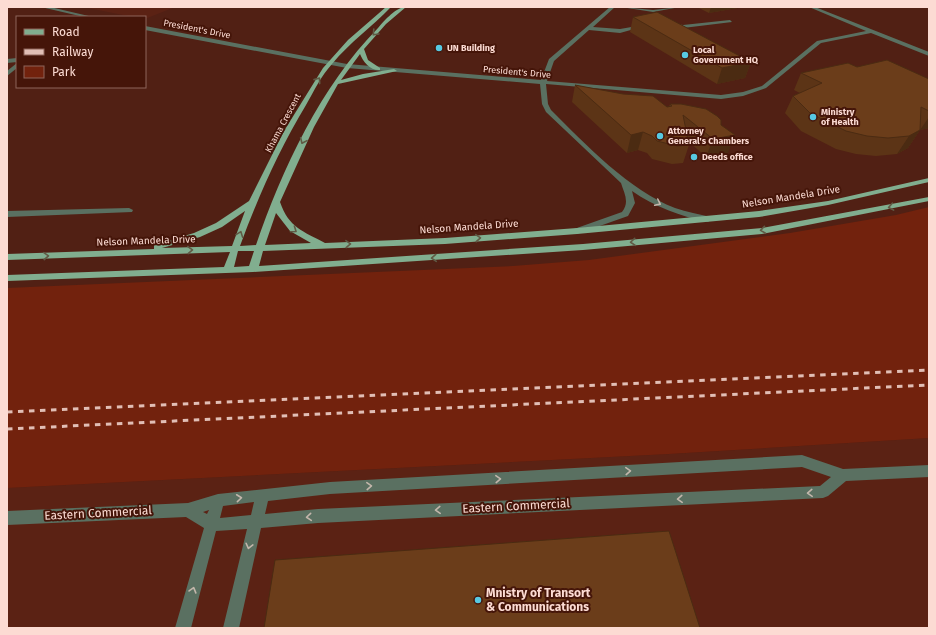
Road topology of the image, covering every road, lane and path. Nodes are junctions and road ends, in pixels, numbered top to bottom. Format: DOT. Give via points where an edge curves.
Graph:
graph roads {
  1 [pos="43,7"];
  2 [pos="389,7"];
  3 [pos="404,7"];
  4 [pos="613,7"];
  5 [pos="623,7"];
  6 [pos="678,7"];
  7 [pos="811,7"];
  8 [pos="643,10"];
  9 [pos="86,16"];
  10 [pos="656,18"];
  11 [pos="730,21"];
  12 [pos="666,23"];
  13 [pos="652,24"];
  14 [pos="146,28"];
  15 [pos="587,28"];
  16 [pos="872,31"];
  17 [pos="361,48"];
  18 [pos="929,54"];
  19 [pos="329,63"];
  20 [pos="16,66"];
  21 [pos="347,66"];
  22 [pos="378,69"];
  23 [pos="394,71"];
  24 [pos="7,74"];
  25 [pos="336,83"];
  26 [pos="543,83"];
  27 [pos="929,180"];
  28 [pos="625,183"];
  29 [pos="929,199"];
  30 [pos="276,201"];
  31 [pos="252,203"];
  32 [pos="129,210"];
  33 [pos="7,214"];
  34 [pos="710,219"];
  35 [pos="577,231"];
  36 [pos="325,245"];
  37 [pos="259,248"];
  38 [pos="234,249"];
  39 [pos="142,252"];
  40 [pos="7,257"];
  41 [pos="253,269"];
  42 [pos="228,270"];
  43 [pos="7,278"];
  44 [pos="929,471"];
  45 [pos="843,475"];
  46 [pos="263,495"];
  47 [pos="218,500"];
  48 [pos="188,510"];
  49 [pos="7,518"];
  50 [pos="256,522"];
  51 [pos="212,525"];
  52 [pos="183,628"];
  53 [pos="231,628"];
  1 -- 9 [label="street"];
  2 -- 19 [label="main road, Khama Crescent"];
  3 -- 17 [label="main road, one-way" via="389,18"];
  4 -- 15 [label="street"];
  5 -- 8 [label="street"];
  6 -- 8 [label="street"];
  7 -- 16 [label="street"];
  8 -- 10 [label="street"];
  11 -- 12 [label="street" via="683,27"];
  13 -- 15 [label="street" via="620,31"];
  14 -- 19 [label="street, President's Drive"];
  15 -- 26 [label="street" via="554,55"];
  16 -- 18 [label="street"];
  16 -- 26 [label="street, President's Drive" via="819,42 764,86 731,96"];
  17 -- 21 [label="main road"];
  17 -- 22 [label="main road" via="368,64"];
  19 -- 21 [label="street, President's Drive"];
  31 -- 19 [label="main road, Khama Crescent, one-way" via="286,133"];
  20 -- 24 [label="street"];
  21 -- 22 [label="street, President's Drive"];
  21 -- 25 [label="main road"];
  22 -- 23 [label="street, President's Drive"];
  23 -- 25 [label="main road"];
  23 -- 26 [label="street, President's Drive"];
  25 -- 30 [label="main road, one-way" via="307,134"];
  26 -- 28 [label="street" via="548,111"];
  27 -- 34 [label="main road, Nelson Mandela Drive" via="828,203"];
  28 -- 34 [label="street, one-way" via="665,207 690,216"];
  28 -- 35 [label="street" via="632,198 625,214"];
  29 -- 41 [label="main road, one-way" via="762,231 446,257"];
  30 -- 36 [label="main road, one-way" via="279,213 291,229"];
  30 -- 37 [label="main road"];
  38 -- 31 [label="main road, Khama Crescent, one-way"];
  31 -- 39 [label="main road" via="220,225 198,235"];
  32 -- 33 [label="street"];
  34 -- 35 [label="main road, Nelson Mandela Drive"];
  36 -- 35 [label="main road, Nelson Mandela Drive, one-way" via="445,241"];
  36 -- 37 [label="main road, Nelson Mandela Drive"];
  37 -- 38 [label="main road, Nelson Mandela Drive"];
  37 -- 41 [label="main road"];
  39 -- 38 [label="main road, Nelson Mandela Drive, one-way"];
  38 -- 42 [label="main road, Khama Crescent"];
  40 -- 39 [label="main road, Nelson Mandela Drive, one-way"];
  41 -- 42 [label="main road"];
  42 -- 43 [label="main road"];
  44 -- 45 [label="street, Eastern Commercial"];
  46 -- 45 [label="street, Eastern Commercial, one-way" via="345,487 802,461"];
  45 -- 50 [label="street, Eastern Commercial, one-way" via="823,492 318,516"];
  47 -- 46 [label="street, Eastern Commercial, one-way"];
  46 -- 50 [label="street"];
  47 -- 48 [label="street, Eastern Commercial"];
  47 -- 51 [label="street"];
  48 -- 49 [label="street, Eastern Commercial"];
  48 -- 51 [label="street"];
  50 -- 51 [label="street, Eastern Commercial"];
  50 -- 53 [label="street, one-way"];
  52 -- 51 [label="street, one-way"];
}
